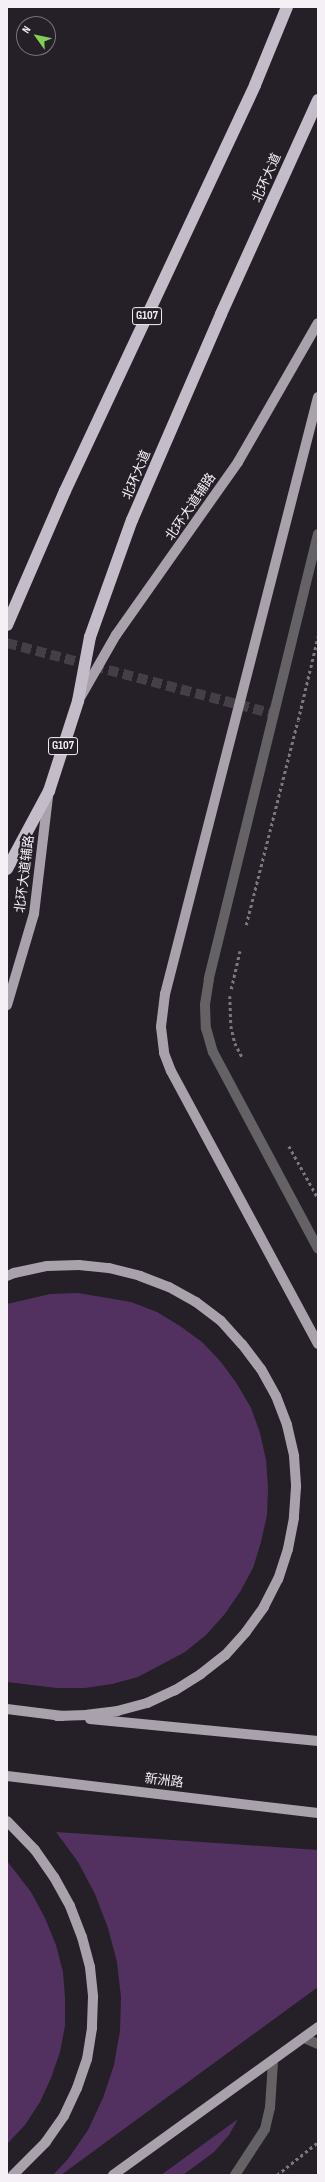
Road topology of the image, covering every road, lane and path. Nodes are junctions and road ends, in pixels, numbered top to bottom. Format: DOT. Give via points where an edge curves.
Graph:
graph roads {
  1 [pos="287,7"];
  2 [pos="318,100"];
  3 [pos="318,323"];
  4 [pos="318,397"];
  5 [pos="318,534"];
  6 [pos="7,625"];
  7 [pos="78,701"];
  8 [pos="298,720"];
  9 [pos="49,790"];
  10 [pos="7,869"];
  11 [pos="245,929"];
  12 [pos="242,944"];
  13 [pos="7,1005"];
  14 [pos="245,1064"];
  15 [pos="289,1144"];
  16 [pos="318,1198"];
  17 [pos="318,1249"];
  18 [pos="7,1276"];
  19 [pos="318,1344"];
  20 [pos="7,1709"];
  21 [pos="57,1716"];
  22 [pos="318,1741"];
  23 [pos="7,1776"];
  24 [pos="318,1813"];
  25 [pos="7,1821"];
  26 [pos="318,2027"];
  27 [pos="304,2038"];
  28 [pos="318,2044"];
  29 [pos="273,2061"];
  30 [pos="318,2142"];
  31 [pos="13,2175"];
  32 [pos="113,2175"];
  33 [pos="235,2175"];
  34 [pos="277,2175"];
  1 -- 6 [label="highway, G107" via="255,85 65,491"];
  2 -- 7 [label="highway, 北环大道 / G107" via="132,520 90,637"];
  3 -- 7 [label="main road, 北环大道辅路" via="238,462 116,635"];
  4 -- 19 [label="main road" via="165,994 161,1028 164,1053 171,1071"];
  5 -- 17 [label="street" via="209,979 205,1005 206,1028 213,1052"];
  7 -- 9 [label="highway, 北环大道 / G107"];
  8 -- 11 [label="path"];
  9 -- 10 [label="highway, 北环大道 / G107"];
  9 -- 13 [label="main road, 北环大道辅路" via="34,914"];
  12 -- 14 [label="path" via="230,994 232,1026"];
  15 -- 16 [label="path"];
  18 -- 21 [label="main road" via="47,1266 79,1265 109,1268 147,1278 196,1302 221,1321 261,1369 276,1396 287,1425 294,1456 296,1487 288,1549 264,1607 246,1632 225,1655 201,1674 148,1703 88,1716"];
  20 -- 21 [label="main road"];
  21 -- 22 [label="main road"];
  23 -- 24 [label="main road, 新洲路"];
  25 -- 31 [label="main road" via="35,1850 70,1906 90,1967 93,1997 87,2059 77,2088 64,2116 46,2142"];
  26 -- 27 [label="main road"];
  27 -- 28 [label="street"];
  27 -- 29 [label="main road"];
  29 -- 32 [label="main road"];
  29 -- 33 [label="street" via="270,2108 265,2129"];
  30 -- 34 [label="path"];
}
